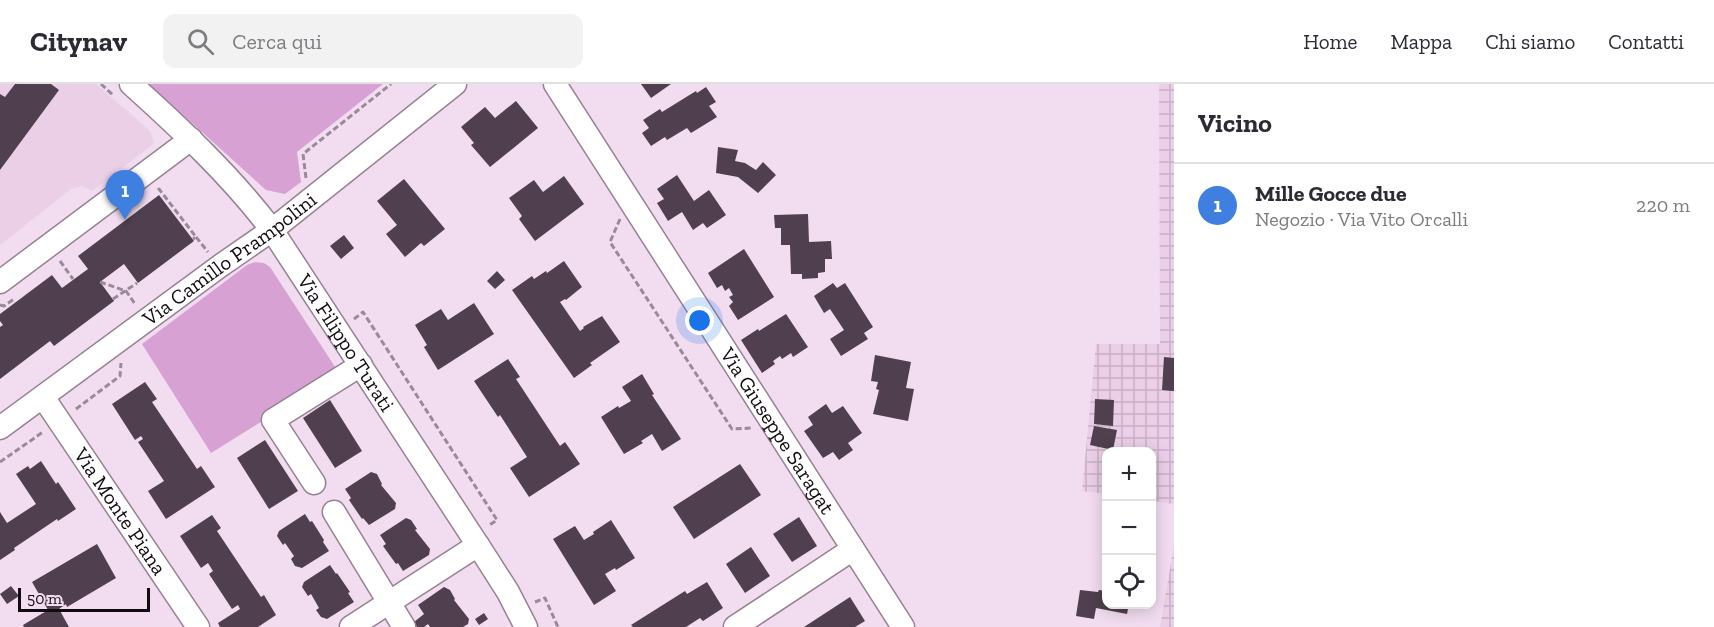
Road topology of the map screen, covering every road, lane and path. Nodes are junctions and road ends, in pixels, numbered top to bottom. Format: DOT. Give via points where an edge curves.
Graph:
graph roads {
  1 [pos="101,84"];
  2 [pos="391,84"];
  3 [pos="455,84"];
  4 [pos="555,84"];
  5 [pos="123,90"];
  6 [pos="191,139"];
  7 [pos="303,184"];
  8 [pos="151,196"];
  9 [pos="623,212"];
  10 [pos="272,230"];
  11 [pos="193,239"];
  12 [pos="100,282"];
  13 [pos="137,282"];
  14 [pos="7,290"];
  15 [pos="126,291"];
  16 [pos="113,299"];
  17 [pos="0,305"];
  18 [pos="146,320"];
  19 [pos="352,320"];
  20 [pos="122,353"];
  21 [pos="361,365"];
  22 [pos="43,397"];
  23 [pos="69,415"];
  24 [pos="0,428"];
  25 [pos="762,428"];
  26 [pos="314,483"];
  27 [pos="334,512"];
  28 [pos="482,537"];
  29 [pos="853,549"];
  30 [pos="390,602"];
  31 [pos="533,603"];
  32 [pos="198,627"];
  33 [pos="351,627"];
  34 [pos="405,627"];
  35 [pos="526,627"];
  36 [pos="558,627"];
  37 [pos="735,627"];
  38 [pos="903,627"];
  1 -- 5 [label="path"];
  2 -- 7 [label="path" via="303,154 307,182"];
  3 -- 10 [label="street, Via Camillo Prampolini"];
  4 -- 29 [label="street, Via Giuseppe Saragat"];
  5 -- 6 [label="street, Via Filippo Turati"];
  6 -- 10 [label="street, Via Filippo Turati"];
  6 -- 14 [label="street"];
  8 -- 11 [label="path" via="159,189 196,237"];
  9 -- 25 [label="path" via="610,242 732,429"];
  10 -- 18 [label="street, Via Camillo Prampolini"];
  10 -- 21 [label="street, Via Filippo Turati"];
  12 -- 15 [label="path"];
  13 -- 15 [label="path"];
  14 -- 17 [label="path" via="4,306"];
  15 -- 16 [label="path"];
  15 -- 18 [label="path"];
  18 -- 22 [label="street, Via Camillo Prampolini"];
  19 -- 28 [label="path" via="363,312 497,520"];
  20 -- 23 [label="path" via="120,376"];
  21 -- 26 [label="street" via="273,420"];
  21 -- 28 [label="street, Via Filippo Turati"];
  22 -- 24 [label="street, Via Camillo Prampolini"];
  22 -- 32 [label="street, Via Monte Piana"];
  27 -- 30 [label="street"];
  28 -- 30 [label="street"];
  28 -- 35 [label="street, Via Filippo Turati"];
  29 -- 37 [label="street"];
  29 -- 38 [label="street, Via Giuseppe Saragat"];
  30 -- 33 [label="street"];
  30 -- 34 [label="street"];
  31 -- 36 [label="path" via="545,598"];
}
